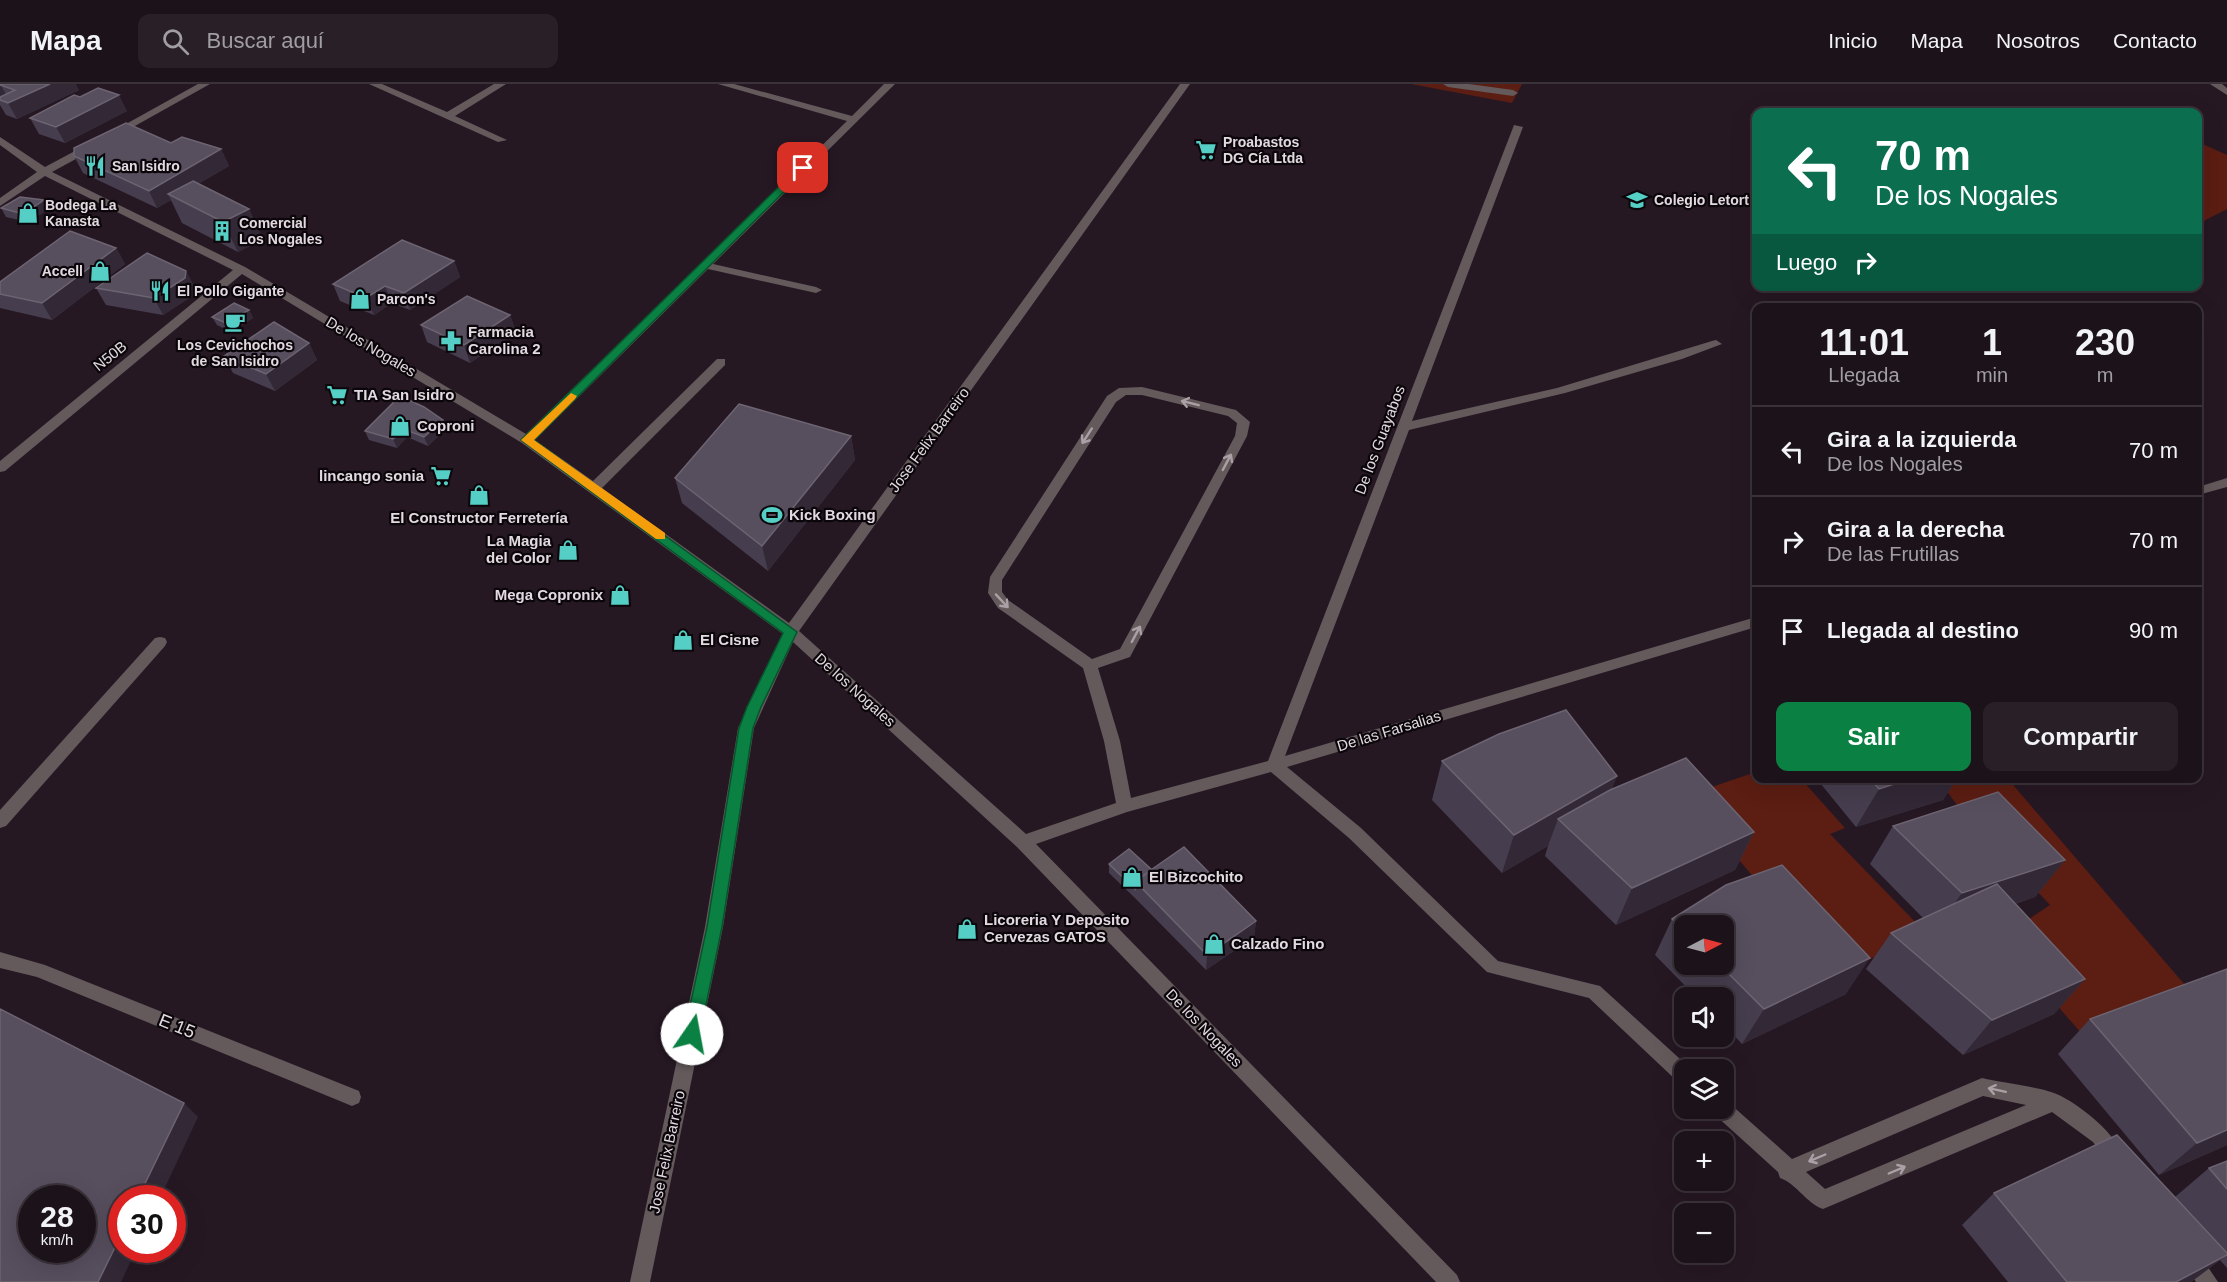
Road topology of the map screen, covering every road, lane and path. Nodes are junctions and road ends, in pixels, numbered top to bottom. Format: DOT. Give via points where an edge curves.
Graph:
graph roads {
  1 [pos="205,84"];
  2 [pos="374,84"];
  3 [pos="501,84"];
  4 [pos="723,84"];
  5 [pos="890,84"];
  6 [pos="1185,84"];
  7 [pos="1449,84"];
  8 [pos="2215,84"];
  9 [pos="2227,92"];
  10 [pos="1513,93"];
  11 [pos="447,116"];
  12 [pos="852,119"];
  13 [pos="1518,127"];
  14 [pos="0,140"];
  15 [pos="502,140"];
  16 [pos="44,172"];
  17 [pos="0,202"];
  18 [pos="705,264"];
  19 [pos="241,269"];
  20 [pos="816,291"];
  21 [pos="1716,344"];
  22 [pos="721,362"];
  23 [pos="1403,427"];
  24 [pos="527,440"];
  25 [pos="0,468"];
  26 [pos="2227,482"];
  27 [pos="595,487"];
  28 [pos="2202,490"];
  29 [pos="1752,623"];
  30 [pos="791,632"];
  31 [pos="160,642"];
  32 [pos="1090,665"];
  33 [pos="1274,765"];
  34 [pos="1125,806"];
  35 [pos="0,821"];
  36 [pos="1023,842"];
  37 [pos="0,960"];
  38 [pos="1674,1066"];
  39 [pos="352,1097"];
  40 [pos="2054,1102"];
  41 [pos="1732,1119"];
  42 [pos="1787,1171"];
  43 [pos="2127,1173"];
  44 [pos="2181,1246"];
  45 [pos="640,1282"];
  46 [pos="1450,1282"];
  47 [pos="2208,1282"];
  1 -- 16 [label="street"];
  2 -- 11 [label="street"];
  3 -- 11 [label="street"];
  4 -- 12 [label="street"];
  5 -- 12 [label="street"];
  6 -- 30 [label="street, Jose Felix Barreiro"];
  7 -- 10 [label="street"];
  8 -- 9 [label="street"];
  11 -- 15 [label="street"];
  12 -- 18 [label="street"];
  13 -- 23 [label="street, De los Guayabos"];
  14 -- 16 [label="street, De los Nogales"];
  16 -- 17 [label="street"];
  16 -- 19 [label="street, De los Nogales"];
  18 -- 20 [label="street"];
  18 -- 24 [label="street"];
  19 -- 24 [label="street, De los Nogales"];
  19 -- 25 [label="street, N50B"];
  21 -- 23 [label="street" via="1605,380"];
  22 -- 27 [label="street"];
  23 -- 33 [label="street, De los Guayabos"];
  24 -- 27 [label="street, De los Nogales"];
  26 -- 28 [label="street"];
  27 -- 30 [label="street, De los Nogales"];
  29 -- 33 [label="street, De las Farsalias"];
  30 -- 36 [label="street, De los Nogales"];
  30 -- 45 [label="street, Jose Felix Barreiro" via="746,728 714,927"];
  31 -- 35 [label="street"];
  32 -- 32 [label="street, one-way" via="1125,653 1240,436 1244,422 1232,413 1142,391 1123,391 1111,399 995,580 995,594 1003,604"];
  32 -- 34 [label="street" via="1112,741"];
  33 -- 34 [label="street, De las Farsalias"];
  33 -- 38 [label="street" via="1355,833 1493,967 1594,991"];
  34 -- 36 [label="street, De las Farsalias"];
  36 -- 46 [label="street, De los Nogales"];
  37 -- 39 [label="street, E 15" via="39,970"];
  40 -- 42 [label="street, one-way" via="1982,1087"];
  42 -- 40 [label="street, one-way" via="1823,1200"];
  40 -- 43 [label="street" via="2100,1136"];
  41 -- 42 [label="street"];
  44 -- 47 [label="street"];
}
